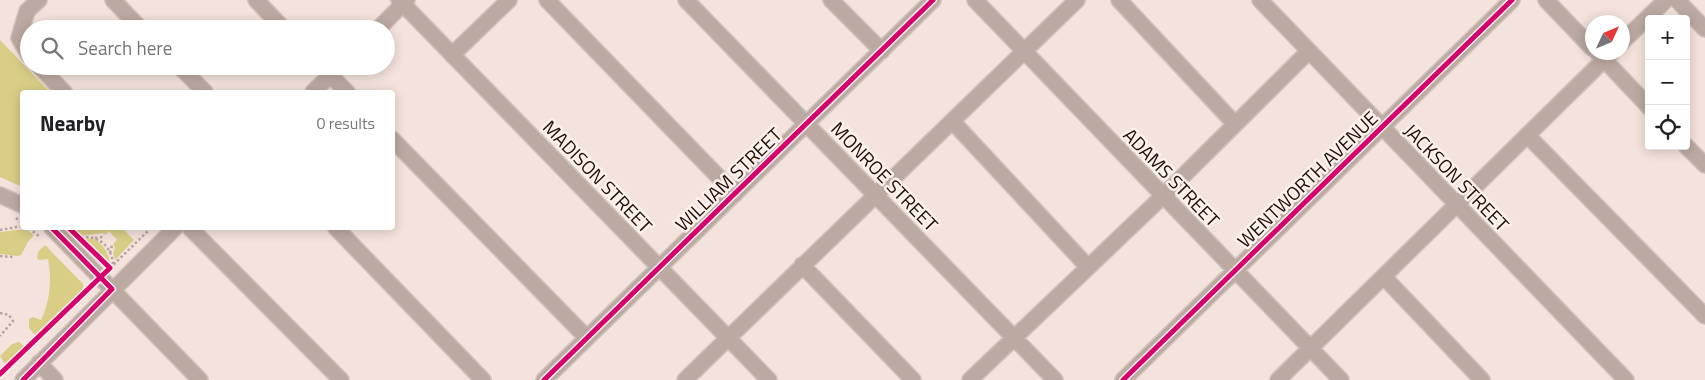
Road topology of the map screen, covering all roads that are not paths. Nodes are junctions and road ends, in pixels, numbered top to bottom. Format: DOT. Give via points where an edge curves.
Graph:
graph roads {
  1 [pos="39,0"];
  2 [pos="113,0"];
  3 [pos="256,0"];
  4 [pos="509,0"];
  5 [pos="547,0"];
  6 [pos="686,0"];
  7 [pos="831,0"];
  8 [pos="933,0"];
  9 [pos="975,0"];
  10 [pos="1077,0"];
  11 [pos="1119,0"];
  12 [pos="1260,0"];
  13 [pos="1512,0"];
  14 [pos="1546,0"];
  15 [pos="1666,0"];
  16 [pos="1677,0"];
  17 [pos="403,1"];
  18 [pos="24,20"];
  19 [pos="132,20"];
  20 [pos="275,20"];
  21 [pos="386,20"];
  22 [pos="1705,29"];
  23 [pos="1630,34"];
  24 [pos="1585,41"];
  25 [pos="882,50"];
  26 [pos="1309,51"];
  27 [pos="1024,52"];
  28 [pos="452,55"];
  29 [pos="1599,60"];
  30 [pos="1608,60"];
  31 [pos="48,75"];
  32 [pos="187,75"];
  33 [pos="326,75"];
  34 [pos="334,75"];
  35 [pos="62,90"];
  36 [pos="203,90"];
  37 [pos="314,90"];
  38 [pos="346,90"];
  39 [pos="1647,105"];
  40 [pos="952,121"];
  41 [pos="807,124"];
  42 [pos="1235,124"];
  43 [pos="1382,127"];
  44 [pos="1527,135"];
  45 [pos="395,142"];
  46 [pos="1690,150"];
  47 [pos="1705,165"];
  48 [pos="735,194"];
  49 [pos="875,194"];
  50 [pos="0,195"];
  51 [pos="1163,196"];
  52 [pos="20,204"];
  53 [pos="1457,206"];
  54 [pos="55,230"];
  55 [pos="173,230"];
  56 [pos="192,230"];
  57 [pos="338,230"];
  58 [pos="802,265"];
  59 [pos="659,267"];
  60 [pos="1088,268"];
  61 [pos="1234,271"];
  62 [pos="1384,277"];
  63 [pos="112,289"];
  64 [pos="1705,316"];
  65 [pos="587,338"];
  66 [pos="728,338"];
  67 [pos="1014,338"];
  68 [pos="1310,348"];
  69 [pos="39,363"];
  70 [pos="22,380"];
  71 [pos="55,380"];
  72 [pos="200,380"];
  73 [pos="341,380"];
  74 [pos="484,380"];
  75 [pos="544,380"];
  76 [pos="685,380"];
  77 [pos="769,380"];
  78 [pos="912,380"];
  79 [pos="970,380"];
  80 [pos="1055,380"];
  81 [pos="1122,380"];
  82 [pos="1278,380"];
  83 [pos="1341,380"];
  84 [pos="1482,380"];
  85 [pos="1626,380"];
  1 -- 18 [label="street" via="27,11"];
  2 -- 19 [label="street"];
  3 -- 20 [label="street"];
  4 -- 28 [label="street"];
  5 -- 48 [label="street"];
  6 -- 41 [label="street, MONROE STREET"];
  7 -- 25 [label="street"];
  8 -- 25 [label="street, WILLIAM STREET"];
  9 -- 27 [label="street, ADAMS STREET"];
  10 -- 27 [label="street"];
  11 -- 42 [label="street"];
  12 -- 26 [label="street, JACKSON STREET"];
  13 -- 43 [label="street, WENTWORTH AVENUE"];
  14 -- 24 [label="street"];
  15 -- 23 [label="street"];
  16 -- 22 [label="street"];
  17 -- 21 [label="street"];
  17 -- 28 [label="street, MADISON STREET"];
  25 -- 41 [label="street, WILLIAM STREET"];
  26 -- 42 [label="street"];
  26 -- 43 [label="street, JACKSON STREET"];
  27 -- 40 [label="street"];
  27 -- 51 [label="street, ADAMS STREET"];
  28 -- 59 [label="street, MADISON STREET"];
  29 -- 44 [label="street"];
  30 -- 39 [label="street"];
  31 -- 35 [label="street"];
  32 -- 36 [label="street"];
  33 -- 37 [label="street"];
  34 -- 38 [label="street"];
  40 -- 49 [label="street"];
  40 -- 60 [label="street"];
  41 -- 48 [label="street, WILLIAM STREET"];
  41 -- 49 [label="street, MONROE STREET"];
  42 -- 51 [label="street"];
  43 -- 53 [label="street, JACKSON STREET"];
  43 -- 61 [label="street, WENTWORTH AVENUE"];
  44 -- 53 [label="street"];
  44 -- 64 [label="street"];
  45 -- 65 [label="street"];
  46 -- 47 [label="street"];
  48 -- 59 [label="street, WILLIAM STREET"];
  49 -- 58 [label="street"];
  49 -- 67 [label="street, MONROE STREET"];
  50 -- 52 [label="street"];
  51 -- 60 [label="street"];
  51 -- 61 [label="street, ADAMS STREET"];
  53 -- 62 [label="street"];
  53 -- 85 [label="street, JACKSON STREET"];
  54 -- 63 [label="street" via="108,270"];
  55 -- 63 [label="street"];
  56 -- 73 [label="street"];
  57 -- 74 [label="street"];
  58 -- 66 [label="street"];
  58 -- 78 [label="street"];
  59 -- 65 [label="street, WILLIAM STREET"];
  59 -- 66 [label="street, MADISON STREET"];
  60 -- 67 [label="street"];
  61 -- 68 [label="street, ADAMS STREET"];
  61 -- 81 [label="street, WENTWORTH AVENUE"];
  62 -- 68 [label="street"];
  62 -- 84 [label="street"];
  63 -- 69 [label="street"];
  63 -- 72 [label="street"];
  65 -- 75 [label="street, WILLIAM STREET"];
  66 -- 76 [label="street"];
  66 -- 77 [label="street, MADISON STREET"];
  67 -- 79 [label="street"];
  67 -- 80 [label="street, MONROE STREET"];
  68 -- 82 [label="street"];
  68 -- 83 [label="street, ADAMS STREET"];
  69 -- 70 [label="street"];
  69 -- 71 [label="street"];
}
